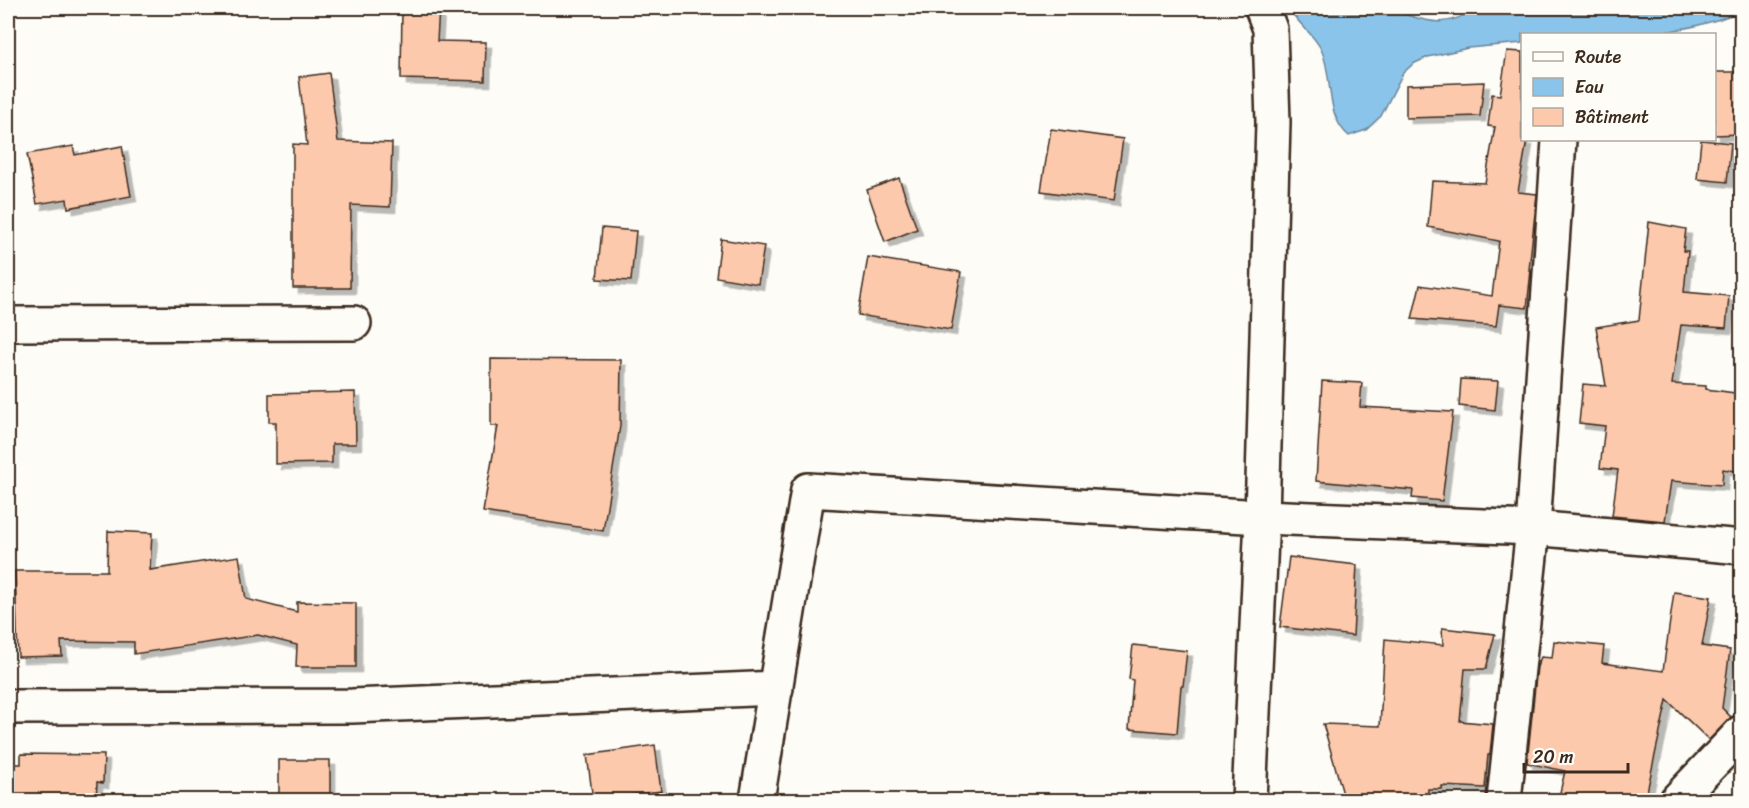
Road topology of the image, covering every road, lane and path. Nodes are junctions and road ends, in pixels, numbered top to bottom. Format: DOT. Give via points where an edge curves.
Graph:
graph roads {
  1 [pos="1262,8"];
  2 [pos="1559,141"];
  3 [pos="354,323"];
  4 [pos="8,324"];
  5 [pos="1262,517"];
  6 [pos="1533,528"];
  7 [pos="1742,547"];
  8 [pos="776,688"];
  9 [pos="8,707"];
  10 [pos="1742,732"];
  11 [pos="757,801"];
  12 [pos="1249,801"];
  13 [pos="1504,801"];
  14 [pos="1677,801"];
  1 -- 5 [label="street" via="1270,30 1273,122"];
  2 -- 6 [label="street"];
  3 -- 4 [label="street"];
  5 -- 6 [label="street"];
  5 -- 8 [label="street" via="808,490"];
  5 -- 12 [label="street"];
  6 -- 7 [label="street"];
  6 -- 13 [label="street"];
  8 -- 9 [label="street" via="352,706"];
  8 -- 11 [label="street"];
  10 -- 14 [label="street"];
}
